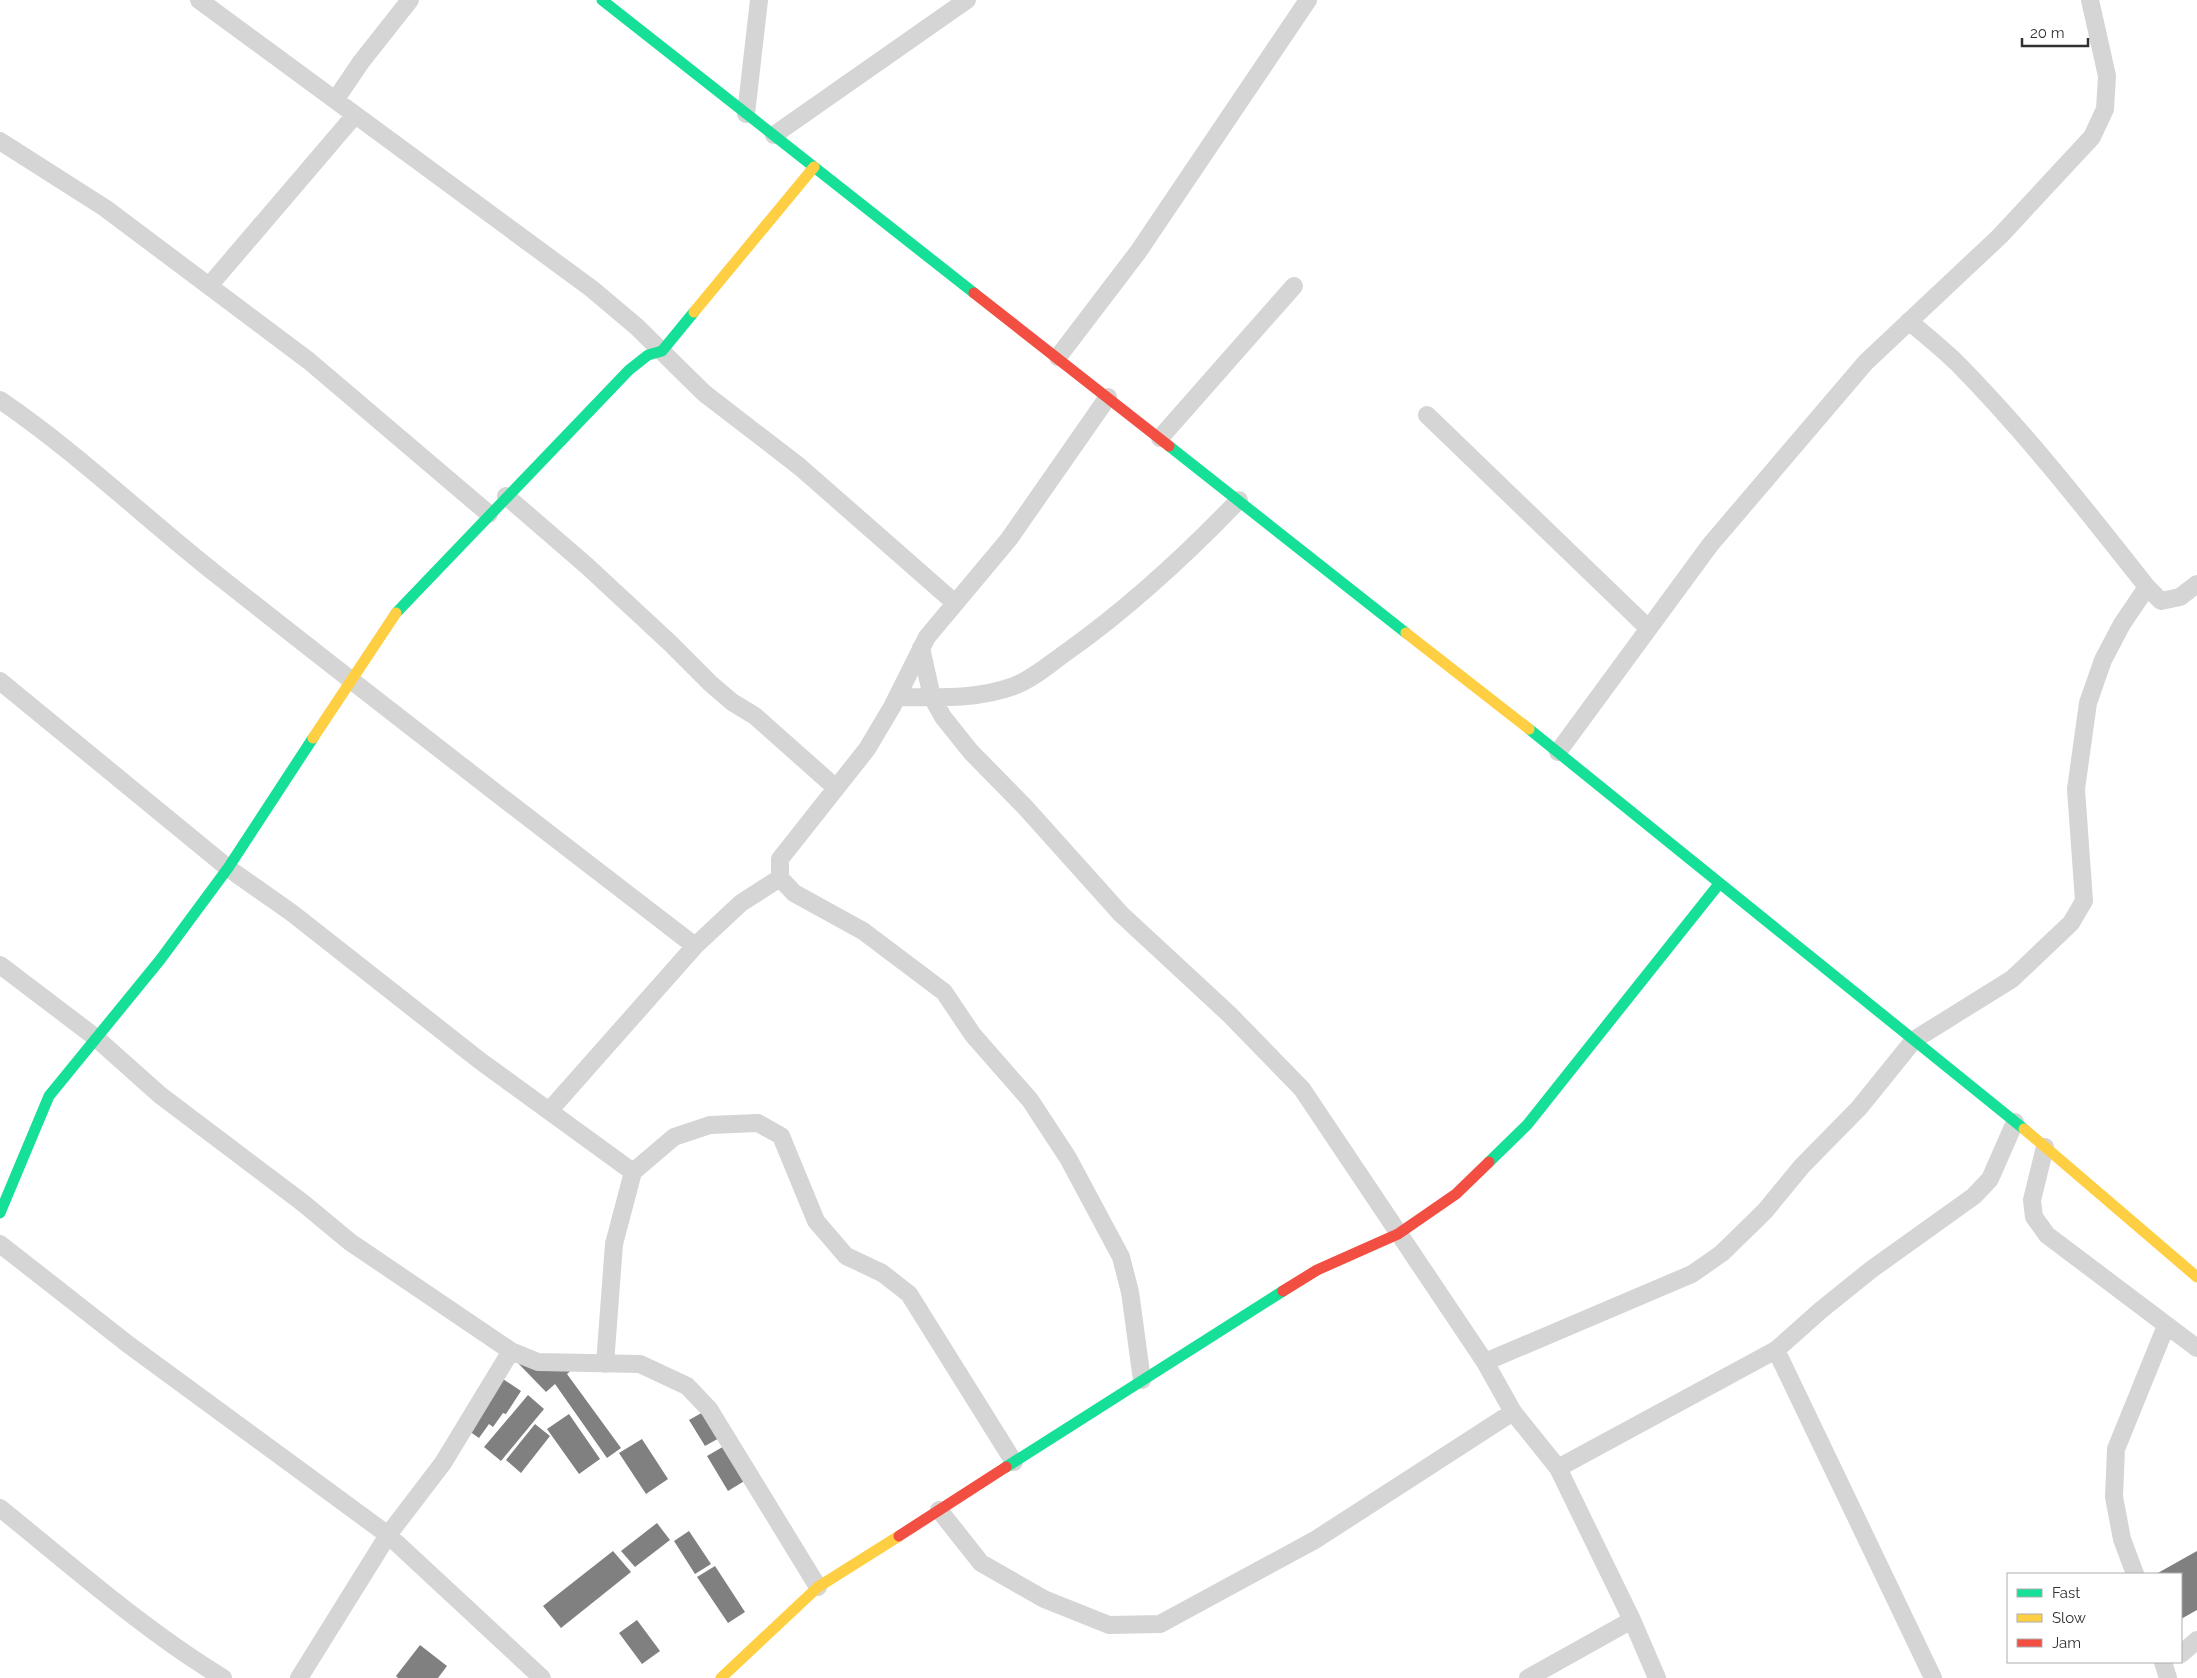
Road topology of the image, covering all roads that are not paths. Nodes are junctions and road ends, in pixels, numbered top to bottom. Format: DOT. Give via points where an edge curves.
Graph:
graph roads {
  1 [pos="199,0"];
  2 [pos="410,0"];
  3 [pos="602,0"];
  4 [pos="759,0"];
  5 [pos="967,0"];
  6 [pos="1308,0"];
  7 [pos="2090,0"];
  8 [pos="336,100"];
  9 [pos="746,114"];
  10 [pos="355,115"];
  11 [pos="774,135"];
  12 [pos="0,141"];
  13 [pos="814,167"];
  14 [pos="209,286"];
  15 [pos="1294,286"];
  16 [pos="1910,321"];
  17 [pos="662,351"];
  18 [pos="1058,357"];
  19 [pos="1108,397"];
  20 [pos="0,400"];
  21 [pos="1427,415"];
  22 [pos="1160,438"];
  23 [pos="506,496"];
  24 [pos="1239,500"];
  25 [pos="489,514"];
  26 [pos="2197,584"];
  27 [pos="2147,587"];
  28 [pos="955,603"];
  29 [pos="1648,628"];
  30 [pos="922,648"];
  31 [pos="0,680"];
  32 [pos="351,681"];
  33 [pos="897,697"];
  34 [pos="932,697"];
  35 [pos="1558,752"];
  36 [pos="836,788"];
  37 [pos="228,868"];
  38 [pos="780,878"];
  39 [pos="1719,884"];
  40 [pos="695,946"];
  41 [pos="0,965"];
  42 [pos="95,1037"];
  43 [pos="1914,1040"];
  44 [pos="549,1110"];
  45 [pos="2015,1122"];
  46 [pos="2045,1148"];
  47 [pos="633,1172"];
  48 [pos="0,1212"];
  49 [pos="1398,1234"];
  50 [pos="0,1244"];
  51 [pos="2197,1277"];
  52 [pos="2166,1326"];
  53 [pos="2197,1348"];
  54 [pos="1776,1350"];
  55 [pos="511,1351"];
  56 [pos="1485,1362"];
  57 [pos="605,1364"];
  58 [pos="1142,1380"];
  59 [pos="1513,1412"];
  60 [pos="1014,1462"];
  61 [pos="1558,1468"];
  62 [pos="0,1508"];
  63 [pos="939,1510"];
  64 [pos="388,1535"];
  65 [pos="2135,1573"];
  66 [pos="818,1587"];
  67 [pos="1632,1620"];
  68 [pos="2197,1640"];
  69 [pos="2182,1653"];
  70 [pos="223,1678"];
  71 [pos="299,1678"];
  72 [pos="542,1678"];
  73 [pos="721,1678"];
  74 [pos="1528,1678"];
  75 [pos="1657,1678"];
  76 [pos="1933,1678"];
  1 -- 8 [label="street"];
  2 -- 8 [label="street" via="361,62"];
  3 -- 9 [label="street"];
  4 -- 9 [label="street"];
  5 -- 11 [label="street"];
  6 -- 18 [label="street" via="1138,252"];
  7 -- 16 [label="street" via="2107,76 2105,109 2092,137 2000,236"];
  8 -- 10 [label="street"];
  9 -- 11 [label="street"];
  10 -- 14 [label="street"];
  10 -- 17 [label="street" via="592,289"];
  11 -- 13 [label="street"];
  12 -- 14 [label="street" via="104,208"];
  13 -- 17 [label="street"];
  13 -- 18 [label="street"];
  14 -- 25 [label="street" via="309,361"];
  15 -- 22 [label="street"];
  16 -- 27 [label="street" via="1957,363 1993,402"];
  16 -- 29 [label="street" via="1866,362 1722,530"];
  17 -- 23 [label="street" via="648,355 629,370"];
  17 -- 28 [label="street" via="704,393 800,467"];
  18 -- 19 [label="street"];
  19 -- 22 [label="street"];
  19 -- 28 [label="street" via="1009,539"];
  20 -- 32 [label="street" via="36,424 166,535"];
  21 -- 29 [label="street"];
  22 -- 24 [label="street"];
  23 -- 25 [label="street"];
  23 -- 36 [label="street" via="643,617 711,684 755,716"];
  24 -- 34 [label="street" via="1200,540 1104,625 1044,668 1015,686 973,697"];
  24 -- 35 [label="street"];
  25 -- 32 [label="street" via="397,612"];
  26 -- 27 [label="street" via="2180,597 2161,600"];
  27 -- 43 [label="street" via="2103,660 2088,703 2076,789 2084,901 2071,923 2012,979"];
  28 -- 30 [label="street"];
  29 -- 35 [label="street"];
  30 -- 33 [label="street"];
  30 -- 34 [label="street"];
  31 -- 37 [label="street"];
  32 -- 37 [label="street"];
  32 -- 40 [label="street"];
  33 -- 34 [label="street"];
  33 -- 36 [label="street" via="867,749"];
  34 -- 49 [label="street" via="943,717 971,752 1121,914 1229,1014 1302,1089"];
  35 -- 39 [label="street"];
  36 -- 38 [label="street" via="780,859"];
  37 -- 42 [label="street" via="160,960"];
  37 -- 44 [label="street" via="292,913 479,1060"];
  38 -- 40 [label="street" via="741,902"];
  38 -- 58 [label="street" via="794,893 863,931 944,992 973,1035 1030,1100 1068,1158 1121,1257 1130,1292"];
  39 -- 43 [label="street"];
  39 -- 49 [label="street" via="1527,1125 1456,1194"];
  40 -- 44 [label="street"];
  41 -- 42 [label="street"];
  42 -- 48 [label="street" via="49,1096"];
  42 -- 55 [label="street" via="160,1095 350,1242"];
  43 -- 45 [label="street"];
  43 -- 56 [label="street" via="1859,1108 1722,1253 1692,1274"];
  44 -- 47 [label="street"];
  45 -- 46 [label="street"];
  45 -- 54 [label="street" via="1990,1179 1974,1196 1872,1269"];
  46 -- 51 [label="street"];
  46 -- 52 [label="street" via="2032,1200 2034,1217 2047,1235"];
  47 -- 57 [label="street" via="614,1244"];
  47 -- 60 [label="street" via="674,1137 710,1126 758,1123 781,1136 816,1221 846,1256 882,1273 909,1294"];
  49 -- 56 [label="street"];
  49 -- 58 [label="street" via="1317,1270"];
  50 -- 64 [label="street" via="129,1345"];
  52 -- 53 [label="street"];
  52 -- 65 [label="street" via="2116,1449 2114,1497 2122,1539"];
  54 -- 61 [label="street"];
  54 -- 76 [label="street"];
  55 -- 57 [label="street" via="538,1362"];
  55 -- 64 [label="street" via="443,1464"];
  56 -- 59 [label="street"];
  57 -- 66 [label="street" via="640,1364 687,1386 709,1409"];
  58 -- 60 [label="street"];
  59 -- 61 [label="street"];
  59 -- 63 [label="street" via="1314,1540 1160,1624 1109,1625 1044,1598 982,1563"];
  60 -- 63 [label="street"];
  61 -- 67 [label="street"];
  62 -- 70 [label="street" via="132,1613"];
  63 -- 66 [label="street"];
  64 -- 71 [label="street"];
  64 -- 72 [label="street"];
  66 -- 73 [label="street"];
  67 -- 74 [label="street"];
  67 -- 75 [label="street"];
  68 -- 69 [label="street"];
}
